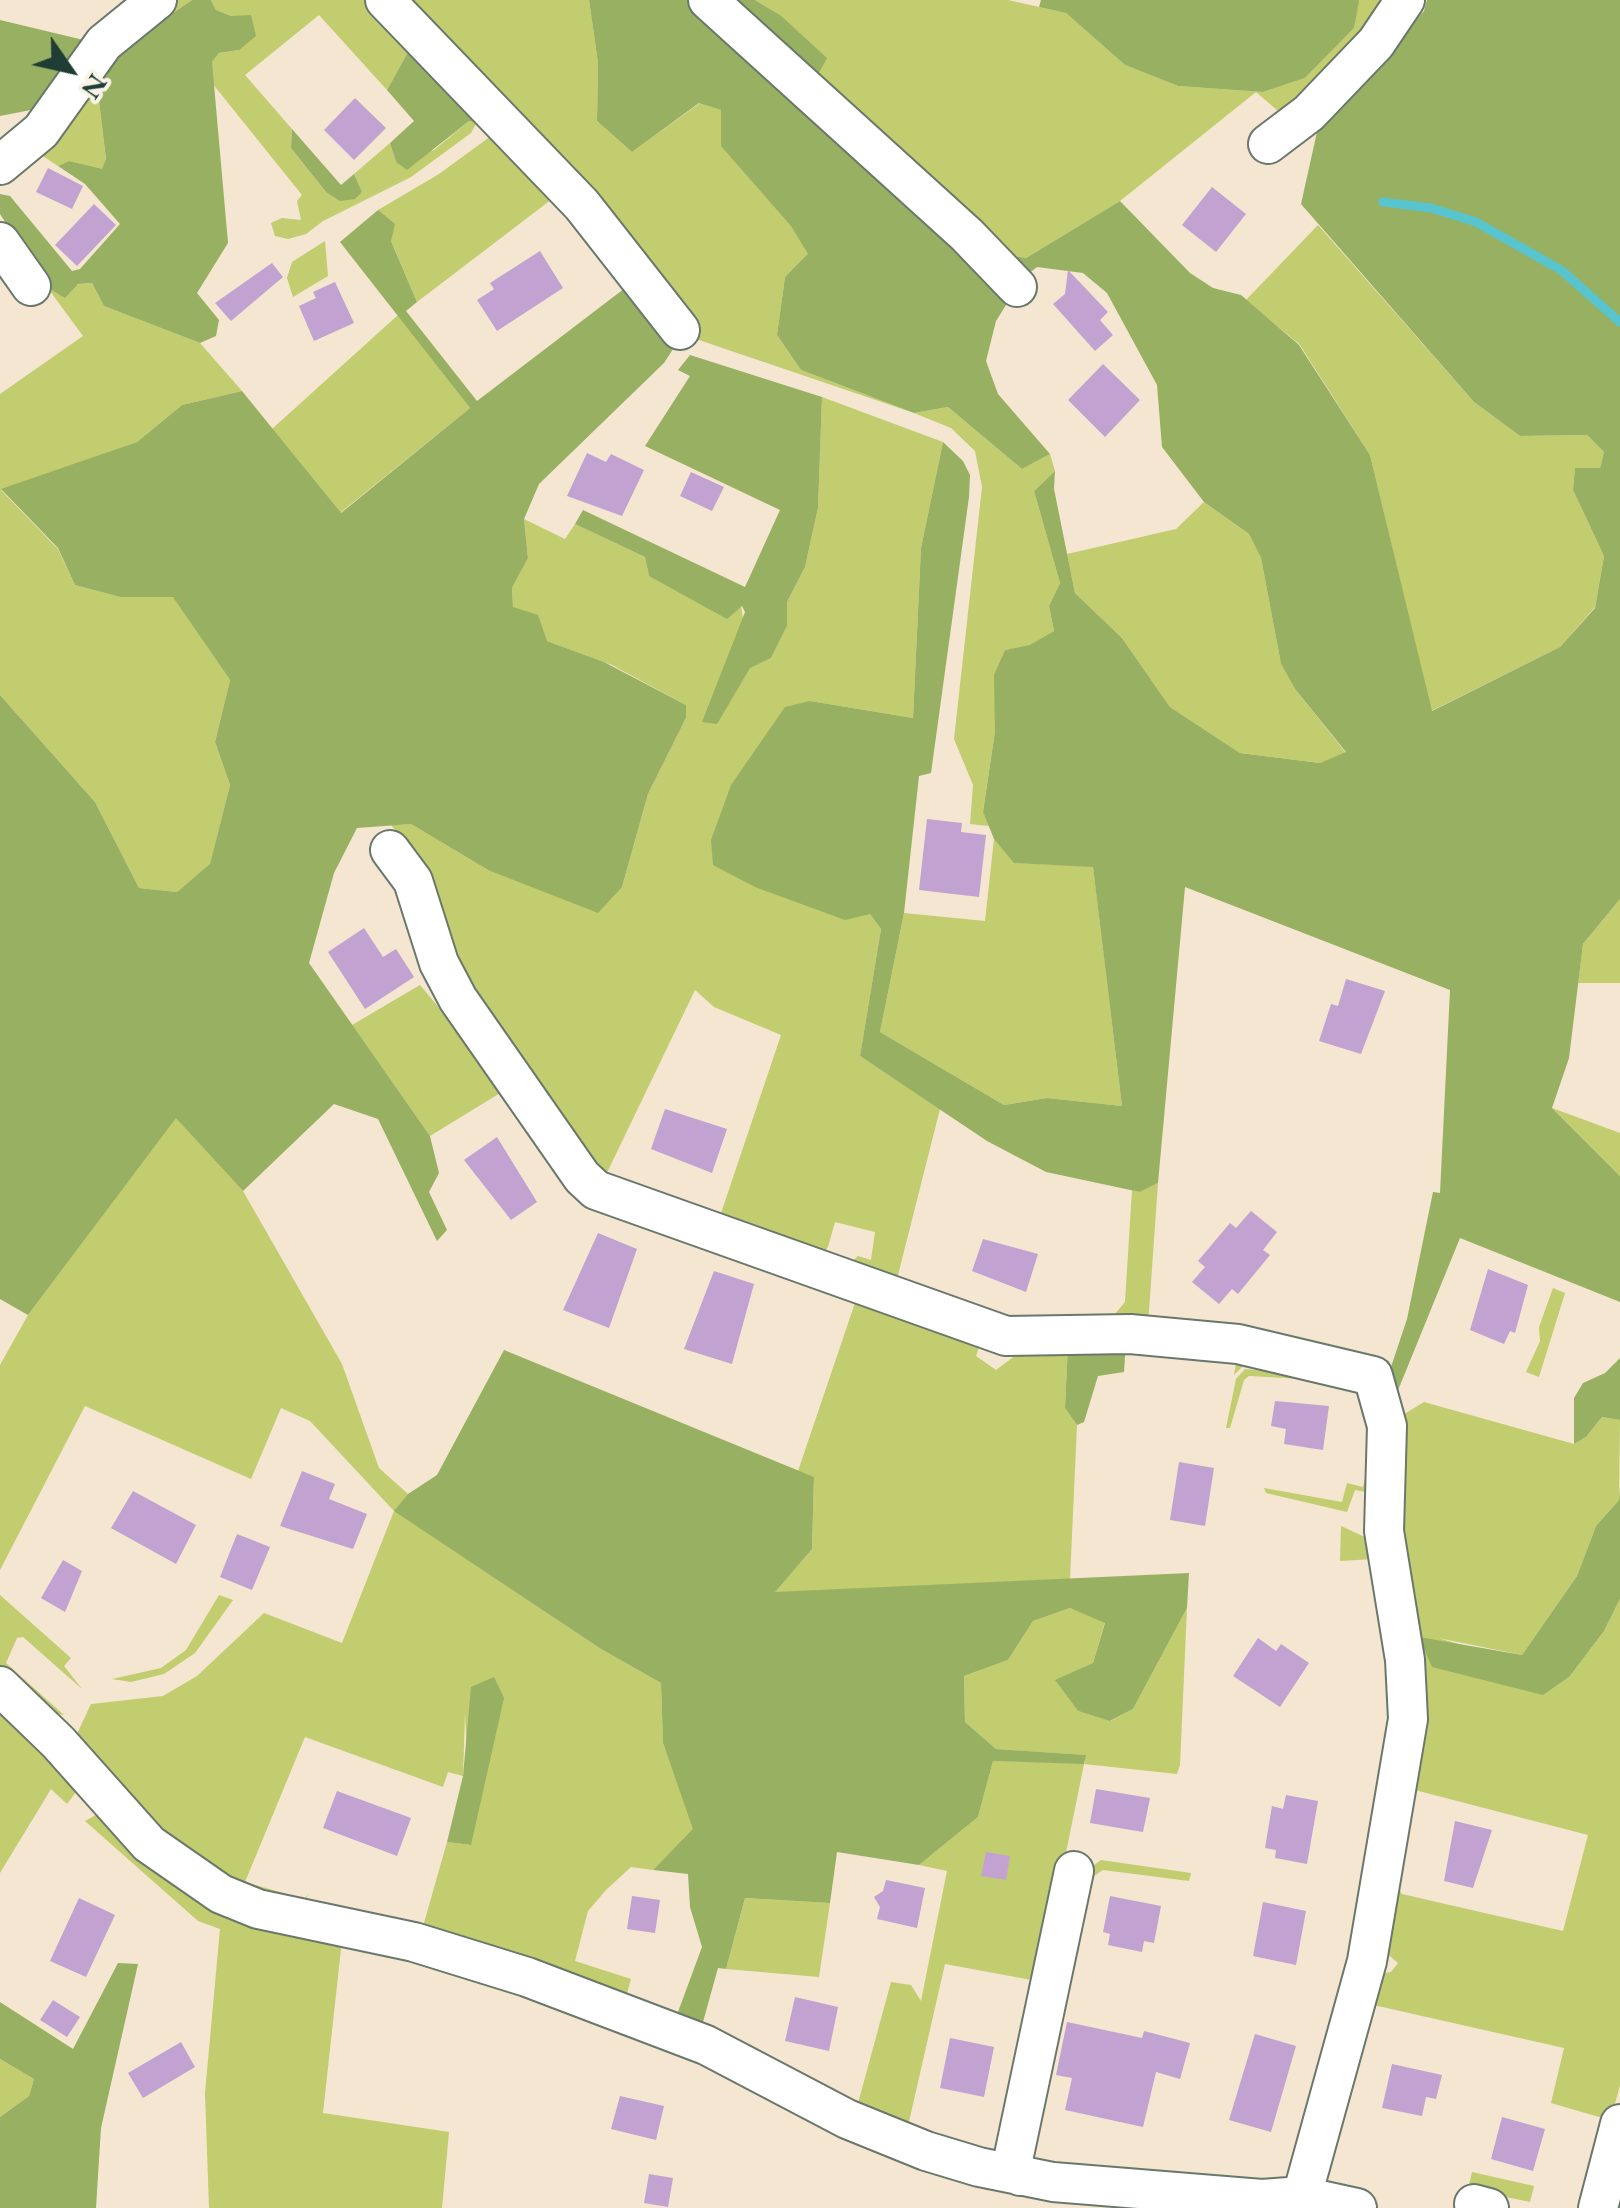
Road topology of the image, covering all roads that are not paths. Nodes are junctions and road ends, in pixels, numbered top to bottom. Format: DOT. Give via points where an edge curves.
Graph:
graph roads {
  1 [pos="157,0"];
  2 [pos="385,0"];
  3 [pos="708,0"];
  4 [pos="1405,0"];
  5 [pos="1268,144"];
  6 [pos="0,164"];
  7 [pos="0,242"];
  8 [pos="31,286"];
  9 [pos="1016,287"];
  10 [pos="680,330"];
  11 [pos="390,850"];
  12 [pos="0,1686"];
  13 [pos="1074,1871"];
  14 [pos="1620,2124"];
  15 [pos="1020,2176"];
  16 [pos="1291,2201"];
  17 [pos="1358,2208"];
  18 [pos="1598,2208"];
  1 -- 6 [label="street" via="104,43 41,131"];
  2 -- 10 [label="street" via="582,205"];
  3 -- 9 [label="street"];
  4 -- 5 [label="street" via="1376,43"];
  7 -- 8 [label="street"];
  11 -- 16 [label="street" via="413,881 458,999 582,1177 616,1201 1006,1336 1130,1334 1238,1344 1373,1376 1387,1426 1384,1531 1408,1719 1367,1962"];
  12 -- 15 [label="street" via="149,1844 221,1894 526,1977 706,2045 893,2138"];
  13 -- 15 [label="street" via="1013,2160"];
  14 -- 18 [label="street"];
  15 -- 16 [label="street"];
  16 -- 17 [label="street"];
}
